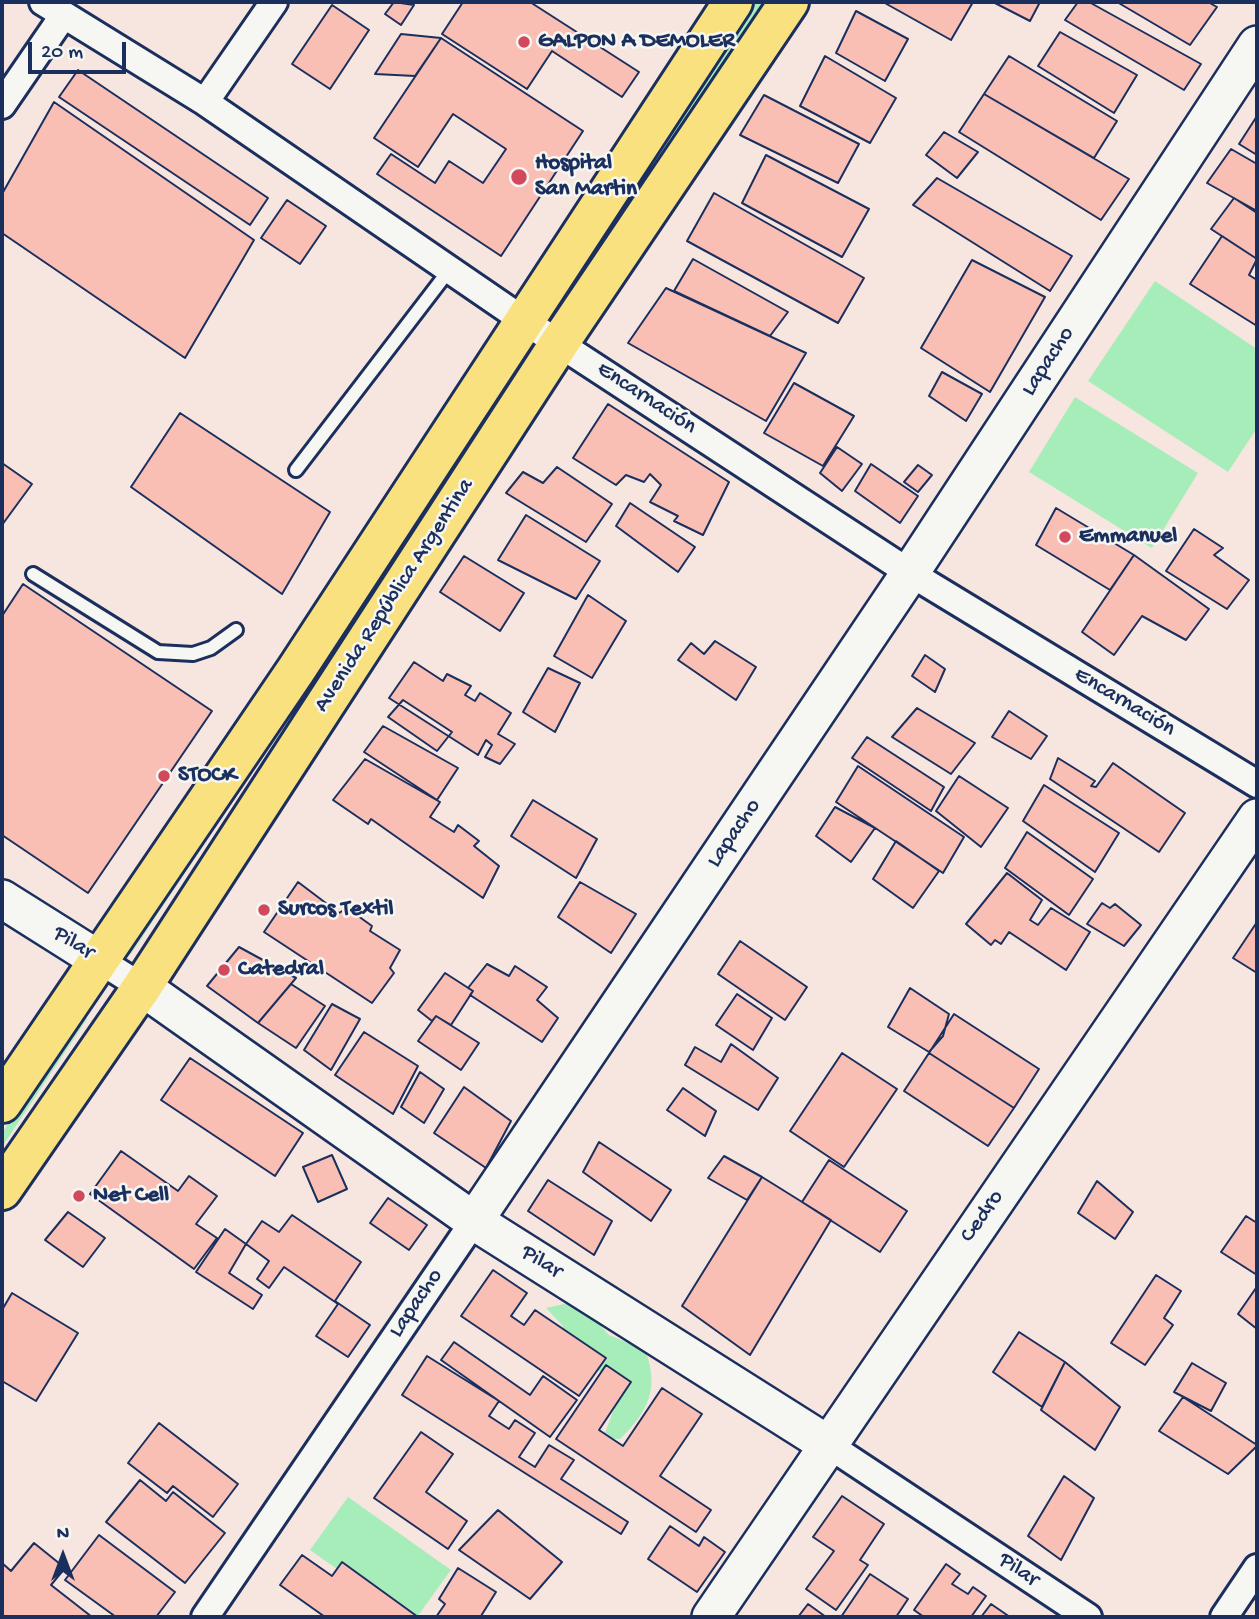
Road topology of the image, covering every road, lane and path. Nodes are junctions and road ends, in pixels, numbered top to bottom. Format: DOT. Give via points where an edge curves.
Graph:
graph roads {
  1 [pos="274,2"];
  2 [pos="733,2"];
  3 [pos="789,2"];
  4 [pos="53,9"];
  5 [pos="1257,45"];
  6 [pos="205,102"];
  7 [pos="2,105"];
  8 [pos="450,269"];
  9 [pos="526,321"];
  10 [pos="560,342"];
  11 [pos="296,470"];
  12 [pos="911,573"];
  13 [pos="33,574"];
  14 [pos="236,630"];
  15 [pos="1257,784"];
  16 [pos="1257,818"];
  17 [pos="2,899"];
  18 [pos="99,960"];
  19 [pos="142,987"];
  20 [pos="2,1103"];
  21 [pos="2,1191"];
  22 [pos="474,1221"];
  23 [pos="827,1444"];
  24 [pos="1257,1568"];
  25 [pos="205,1617"];
  26 [pos="711,1617"];
  27 [pos="1088,1617"];
  28 [pos="1224,1617"];
  1 -- 6 [label="street"];
  2 -- 9 [label="highway, Avenida República Argentina"];
  3 -- 10 [label="highway, Avenida República Argentina"];
  4 -- 6 [label="street, Encarnación"];
  4 -- 7 [label="street"];
  5 -- 12 [label="street, Lapacho"];
  6 -- 8 [label="street, Encarnación"];
  8 -- 9 [label="street, Encarnación"];
  8 -- 11 [label="lane"];
  9 -- 10 [label="street, Encarnación"];
  9 -- 18 [label="highway, Avenida República Argentina"];
  10 -- 12 [label="street, Encarnación"];
  10 -- 19 [label="highway, Avenida República Argentina"];
  12 -- 15 [label="street, Encarnación"];
  12 -- 22 [label="street, Lapacho"];
  13 -- 14 [label="lane" via="158,652 193,654 211,648"];
  16 -- 23 [label="street, Cedro"];
  17 -- 18 [label="street, Pilar"];
  18 -- 19 [label="street, Pilar"];
  18 -- 20 [label="highway, Avenida República Argentina"];
  19 -- 21 [label="highway, Avenida República Argentina"];
  19 -- 22 [label="street, Pilar"];
  22 -- 23 [label="street, Pilar"];
  22 -- 25 [label="street, Lapacho"];
  23 -- 26 [label="street, Cedro"];
  23 -- 27 [label="street, Pilar"];
  24 -- 28 [label="street"];
}
